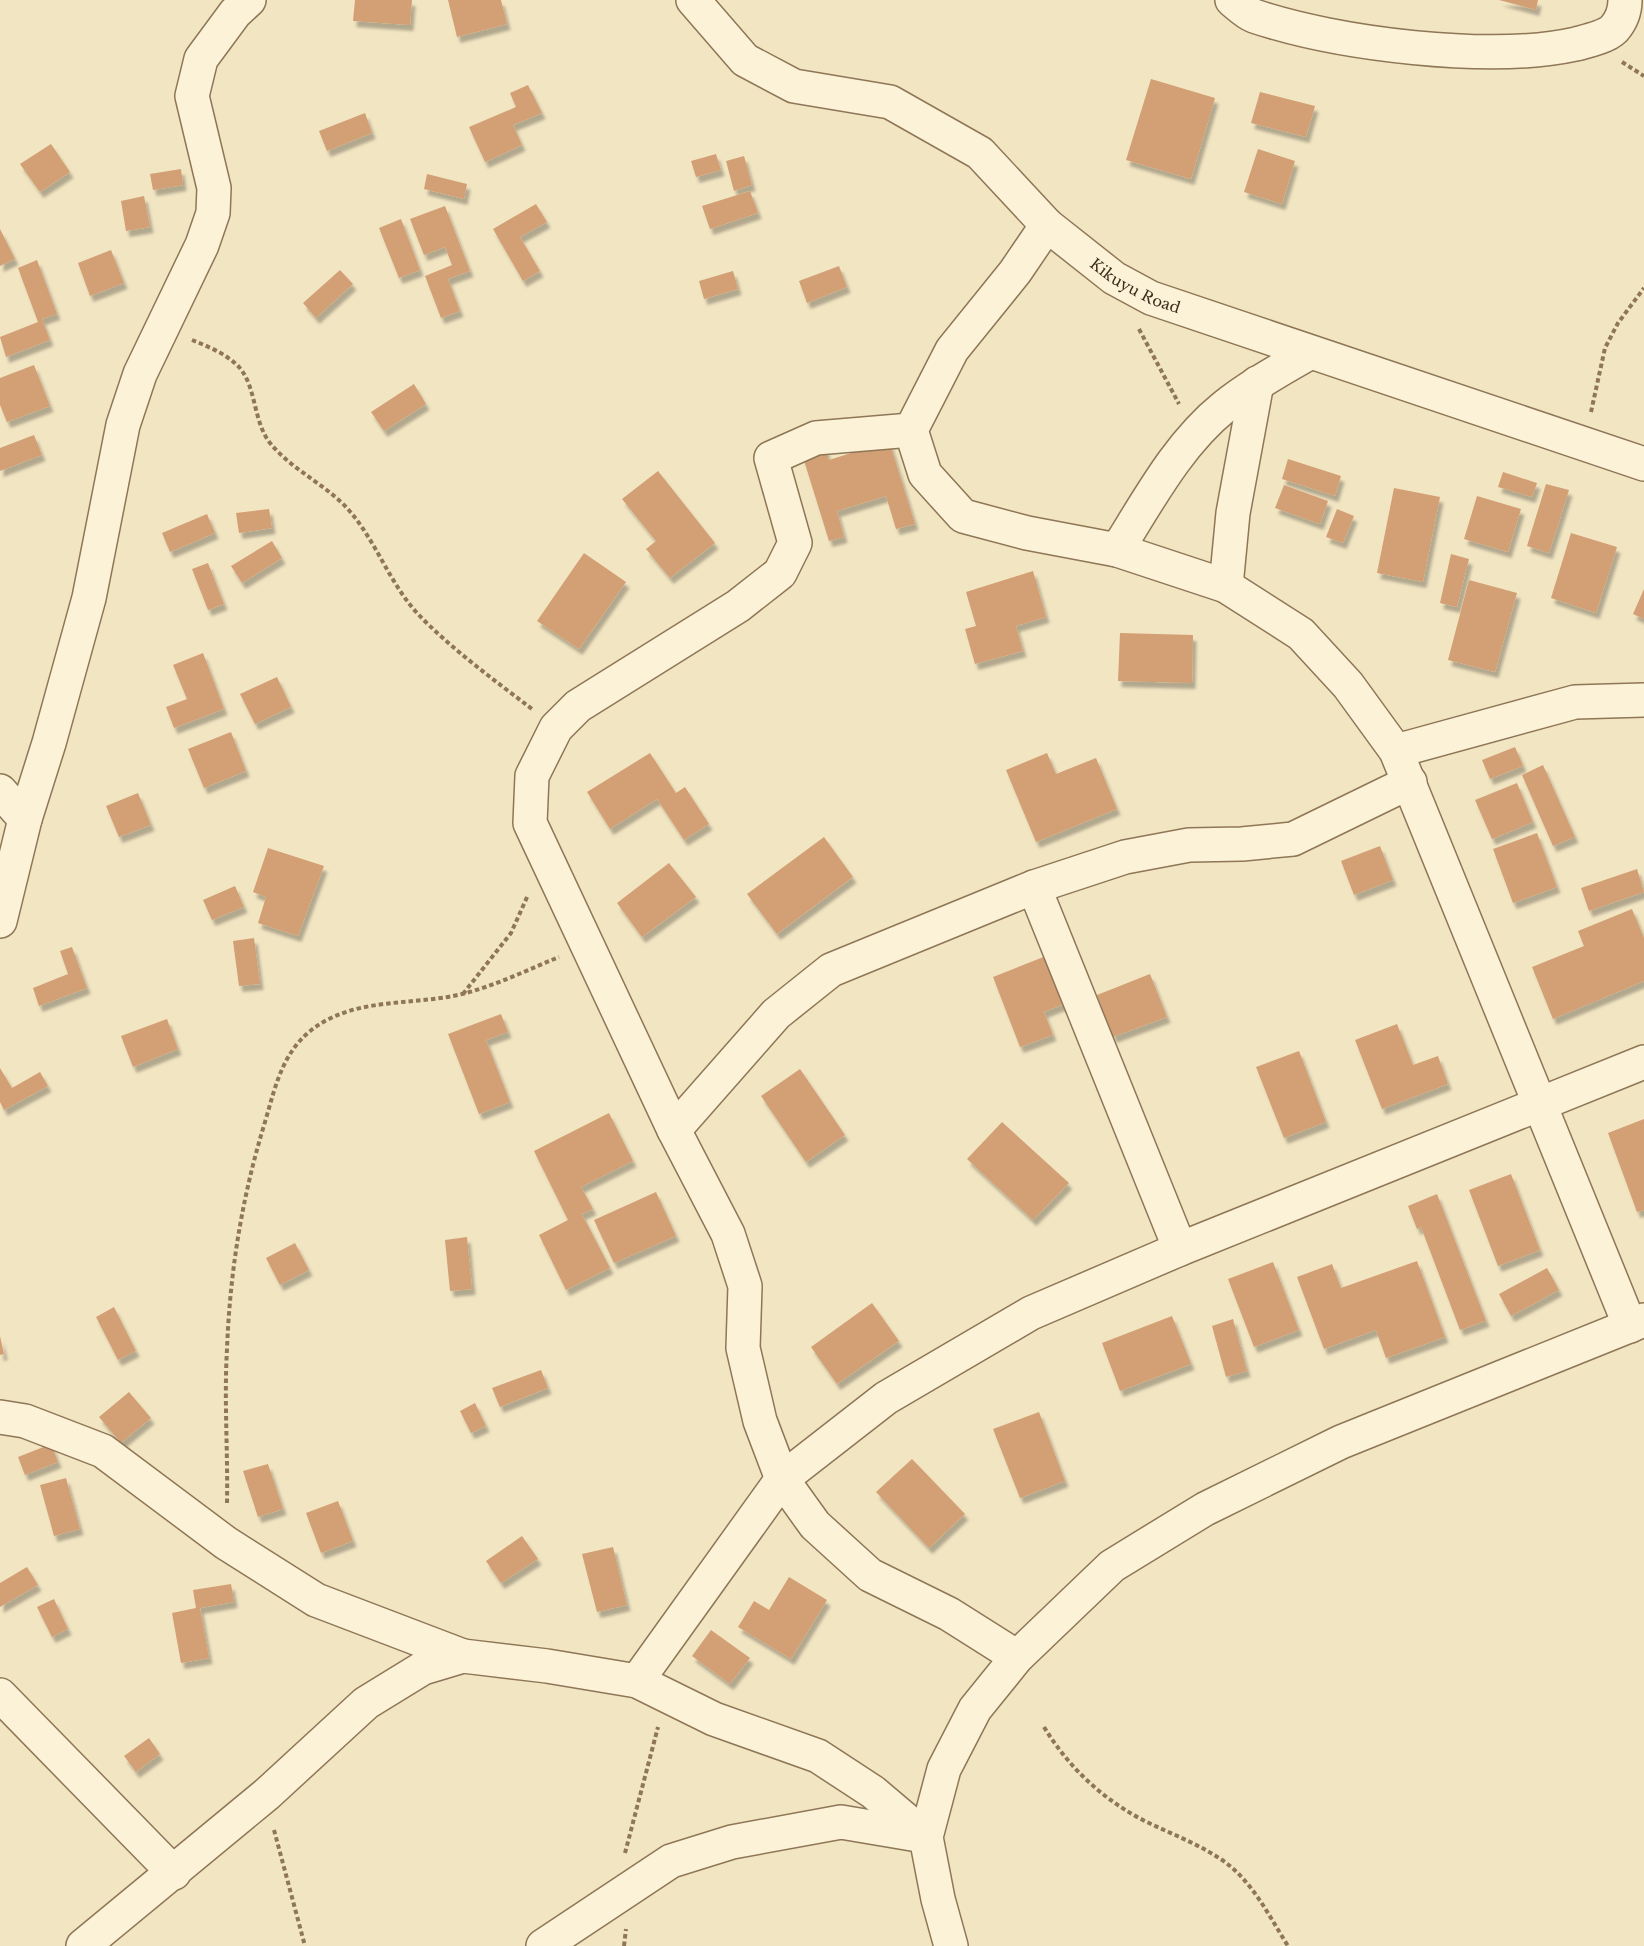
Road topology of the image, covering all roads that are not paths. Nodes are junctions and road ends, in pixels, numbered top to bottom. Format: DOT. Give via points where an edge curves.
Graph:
graph roads {
  1 [pos="249,0"];
  2 [pos="693,0"];
  3 [pos="1232,0"];
  4 [pos="1625,0"];
  5 [pos="1047,225"];
  6 [pos="1309,352"];
  7 [pos="1257,383"];
  8 [pos="911,430"];
  9 [pos="1644,464"];
  10 [pos="1117,550"];
  11 [pos="1226,586"];
  12 [pos="1644,700"];
  13 [pos="1396,751"];
  14 [pos="1410,782"];
  15 [pos="0,791"];
  16 [pos="25,819"];
  17 [pos="1035,886"];
  18 [pos="0,921"];
  19 [pos="1644,1062"];
  20 [pos="1539,1105"];
  21 [pos="674,1130"];
  22 [pos="1180,1249"];
  23 [pos="1640,1324"];
  24 [pos="0,1417"];
  25 [pos="782,1479"];
  26 [pos="463,1656"];
  27 [pos="1017,1657"];
  28 [pos="637,1681"];
  29 [pos="0,1695"];
  30 [pos="926,1837"];
  31 [pos="174,1874"];
  32 [pos="83,1946"];
  33 [pos="543,1946"];
  34 [pos="951,1946"];
  1 -- 16 [label="street" via="201,59 192,96 214,188 213,213 165,327 140,374 123,425 89,598 50,744"];
  2 -- 5 [label="street, Kikuyu Road" via="745,60 794,86 890,102 980,153"];
  3 -- 4 [label="street" via="1251,15 1318,33 1410,47 1490,51 1553,49 1589,41 1612,30 1624,13"];
  5 -- 6 [label="street, Kikuyu Road" via="1114,278 1151,298"];
  5 -- 8 [label="street" via="952,350"];
  6 -- 7 [label="street"];
  6 -- 9 [label="street, Kikuyu Road"];
  7 -- 10 [label="street" via="1196,434"];
  7 -- 11 [label="street" via="1233,513"];
  8 -- 10 [label="street" via="925,474 963,516"];
  8 -- 21 [label="street" via="816,438 771,458 795,543 780,573 738,606 578,706 556,728 532,776 530,823"];
  10 -- 11 [label="street"];
  11 -- 13 [label="street" via="1301,634 1348,685"];
  12 -- 13 [label="street" via="1575,702"];
  13 -- 14 [label="street"];
  14 -- 17 [label="street" via="1293,839 1190,845 1125,857"];
  14 -- 20 [label="street"];
  15 -- 16 [label="street"];
  16 -- 18 [label="street"];
  17 -- 21 [label="street" via="831,970 776,1014"];
  17 -- 22 [label="street"];
  19 -- 20 [label="street"];
  20 -- 22 [label="street"];
  20 -- 23 [label="street"];
  21 -- 25 [label="street" via="728,1234 745,1286 742,1348 760,1421"];
  22 -- 25 [label="street" via="1031,1312 886,1398"];
  23 -- 27 [label="street" via="1341,1442 1205,1509 1112,1566"];
  24 -- 26 [label="street" via="26,1421 103,1451 226,1543 316,1600"];
  25 -- 27 [label="street" via="815,1525 870,1575 949,1614"];
  25 -- 28 [label="street"];
  26 -- 28 [label="street" via="547,1665"];
  26 -- 31 [label="street" via="423,1668 366,1703"];
  27 -- 30 [label="street" via="966,1723 944,1769"];
  28 -- 30 [label="street" via="714,1719 818,1756 873,1792"];
  29 -- 31 [label="street"];
  30 -- 33 [label="street" via="841,1822 732,1842 671,1860"];
  30 -- 34 [label="street"];
  31 -- 32 [label="street"];
}
